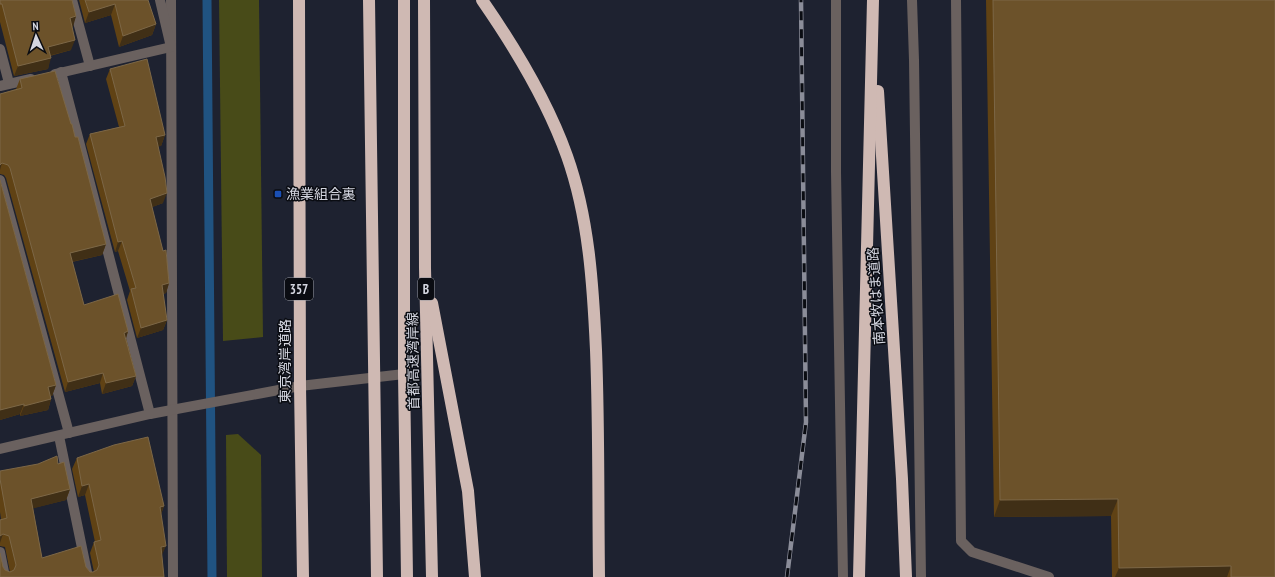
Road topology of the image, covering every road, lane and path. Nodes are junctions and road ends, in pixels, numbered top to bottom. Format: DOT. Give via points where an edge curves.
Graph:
graph roads {
  1 [pos="72,0"];
  2 [pos="160,0"];
  3 [pos="171,0"];
  4 [pos="299,0"];
  5 [pos="369,0"];
  6 [pos="404,0"];
  7 [pos="424,0"];
  8 [pos="482,0"];
  9 [pos="836,0"];
  10 [pos="873,0"];
  11 [pos="912,0"];
  12 [pos="956,0"];
  13 [pos="873,12"];
  14 [pos="171,47"];
  15 [pos="0,49"];
  16 [pos="90,66"];
  17 [pos="61,72"];
  18 [pos="5,85"];
  19 [pos="0,180"];
  20 [pos="426,268"];
  21 [pos="404,374"];
  22 [pos="300,386"];
  23 [pos="172,410"];
  24 [pos="150,414"];
  25 [pos="69,433"];
  26 [pos="59,436"];
  27 [pos="0,449"];
  28 [pos="0,552"];
  29 [pos="5,577"];
  30 [pos="88,577"];
  31 [pos="173,577"];
  32 [pos="303,577"];
  33 [pos="377,577"];
  34 [pos="407,577"];
  35 [pos="432,577"];
  36 [pos="475,577"];
  37 [pos="599,577"];
  38 [pos="843,577"];
  39 [pos="859,577"];
  40 [pos="906,577"];
  41 [pos="920,577"];
  42 [pos="1049,577"];
  1 -- 16 [label="street"];
  2 -- 14 [label="street"];
  3 -- 14 [label="street"];
  4 -- 22 [label="highway, 東京湾岸道路 / 357"];
  5 -- 33 [label="highway, bridge"];
  6 -- 21 [label="highway"];
  7 -- 20 [label="highway, 首都高速湾岸線 / B"];
  8 -- 37 [label="highway" via="527,69 551,114 568,158 581,206 590,261 598,397"];
  9 -- 38 [label="street" via="836,172"];
  10 -- 13 [label="highway, 南本牧はま道路"];
  11 -- 41 [label="street"];
  12 -- 42 [label="street" via="961,542 972,552"];
  13 -- 39 [label="highway, 南本牧はま道路"];
  13 -- 40 [label="highway, 南本牧はま道路"];
  14 -- 16 [label="street"];
  14 -- 23 [label="street"];
  15 -- 18 [label="street"];
  16 -- 17 [label="street"];
  17 -- 18 [label="street"];
  17 -- 24 [label="street"];
  19 -- 25 [label="street"];
  20 -- 35 [label="highway, 首都高速湾岸線 / B"];
  20 -- 36 [label="highway" via="468,491"];
  21 -- 22 [label="street"];
  21 -- 34 [label="highway"];
  22 -- 23 [label="street"];
  22 -- 32 [label="highway, 東京湾岸道路 / 357"];
  23 -- 24 [label="street"];
  23 -- 31 [label="street"];
  24 -- 25 [label="street"];
  25 -- 26 [label="street"];
  26 -- 27 [label="street"];
  26 -- 30 [label="street"];
  28 -- 29 [label="street"];
}
